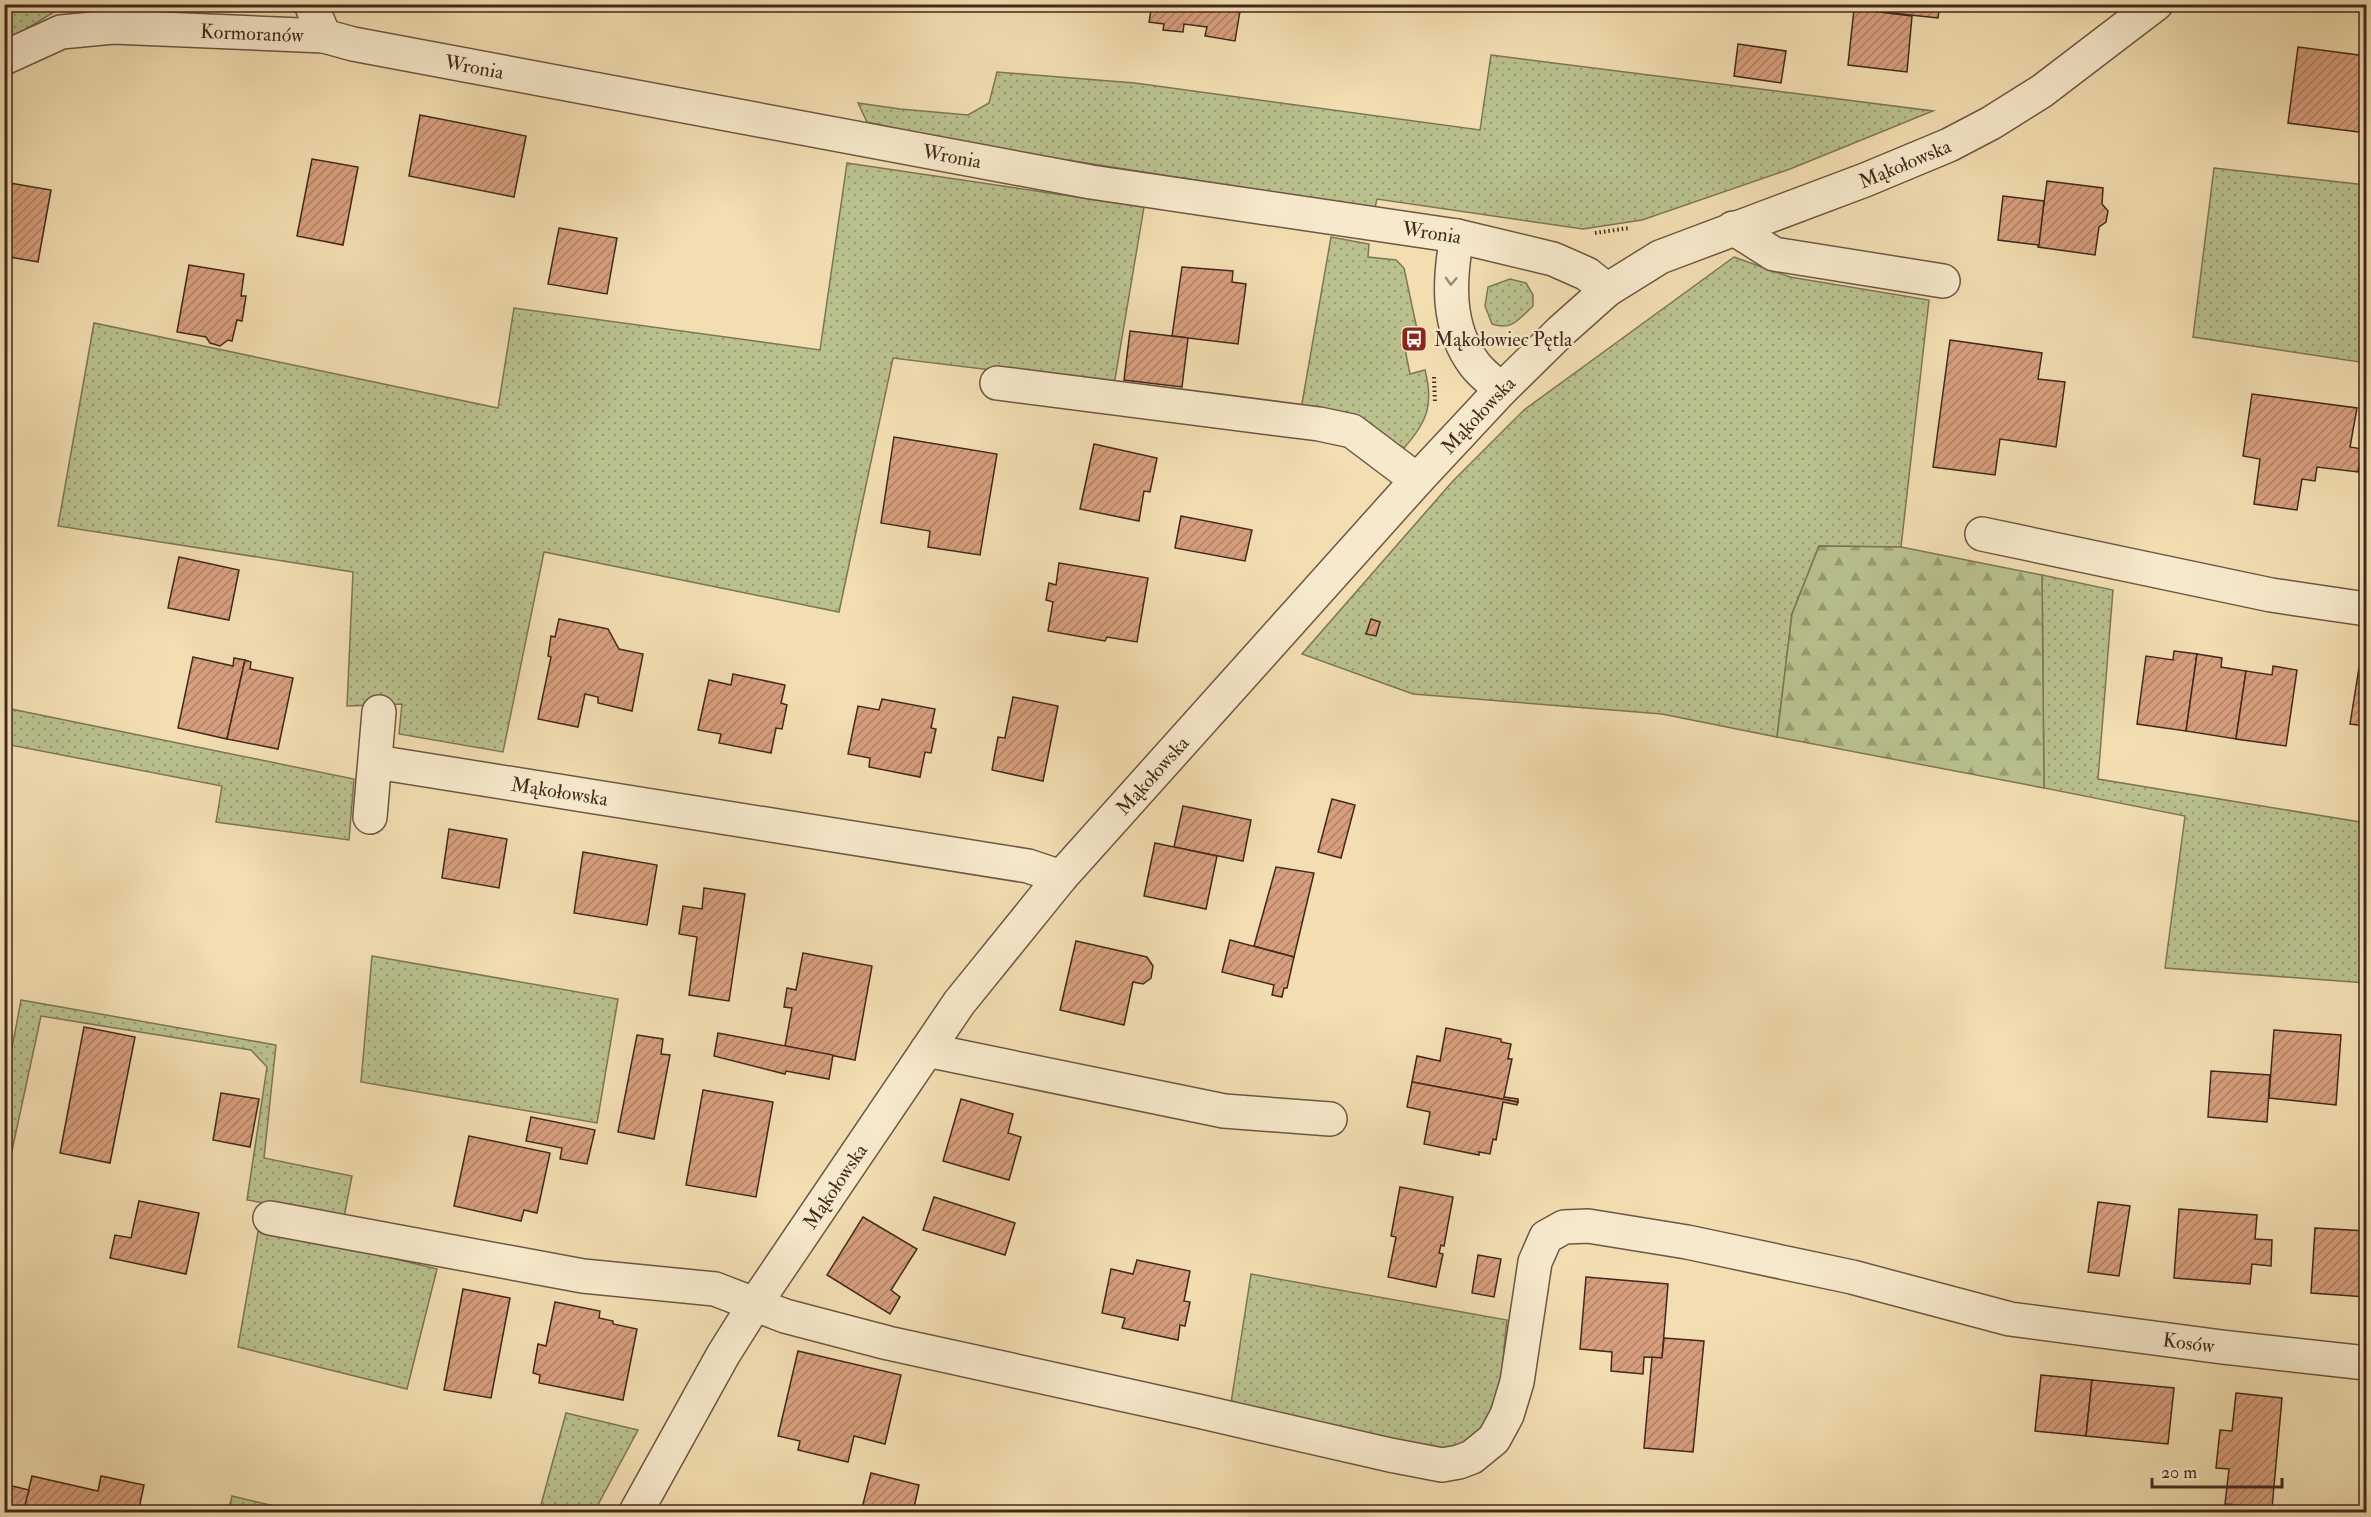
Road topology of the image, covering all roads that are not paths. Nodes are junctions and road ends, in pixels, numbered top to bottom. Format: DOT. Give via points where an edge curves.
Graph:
graph roads {
  1 [pos="311,4"];
  2 [pos="2156,4"];
  3 [pos="324,36"];
  4 [pos="4,58"];
  5 [pos="1733,228"];
  6 [pos="1457,236"];
  7 [pos="1943,281"];
  8 [pos="1607,290"];
  9 [pos="997,383"];
  10 [pos="1501,390"];
  11 [pos="1417,480"];
  12 [pos="1982,534"];
  13 [pos="2367,609"];
  14 [pos="379,712"];
  15 [pos="376,762"];
  16 [pos="370,817"];
  17 [pos="1061,877"];
  18 [pos="927,1050"];
  19 [pos="1330,1119"];
  20 [pos="270,1218"];
  21 [pos="755,1304"];
  22 [pos="2367,1363"];
  23 [pos="636,1512"];
  1 -- 3 [label="street"];
  2 -- 5 [label="street, Mąkołowska" via="2042,91 1991,123 1865,180"];
  3 -- 4 [label="street, Kormoranów" via="113,27 61,32"];
  3 -- 6 [label="street, Wronia" via="1091,182"];
  5 -- 7 [label="street" via="1774,254"];
  5 -- 8 [label="street, Mąkołowska" via="1660,257"];
  6 -- 8 [label="street, Wronia" via="1553,259 1587,274"];
  6 -- 10 [label="street, one-way" via="1451,301 1456,326 1462,345 1476,366"];
  8 -- 10 [label="street, Mąkołowska"];
  9 -- 11 [label="street" via="1352,431"];
  10 -- 11 [label="street, Mąkołowska"];
  11 -- 17 [label="street, Mąkołowska"];
  12 -- 13 [label="street" via="2271,595"];
  14 -- 15 [label="street"];
  15 -- 16 [label="street"];
  15 -- 17 [label="street, Mąkołowska" via="1028,866"];
  17 -- 18 [label="street, Mąkołowska" via="959,1003"];
  18 -- 19 [label="street" via="1224,1111"];
  18 -- 21 [label="street, Mąkołowska"];
  20 -- 21 [label="street, Kosów" via="583,1276 715,1289"];
  21 -- 22 [label="street, Kosów" via="785,1316 888,1343 1442,1465 1472,1457 1494,1439 1507,1415 1517,1382 1535,1262 1546,1237 1564,1227 1588,1226 1687,1242 1852,1277 2010,1319"];
  21 -- 23 [label="street, Mąkołowska"];
}
